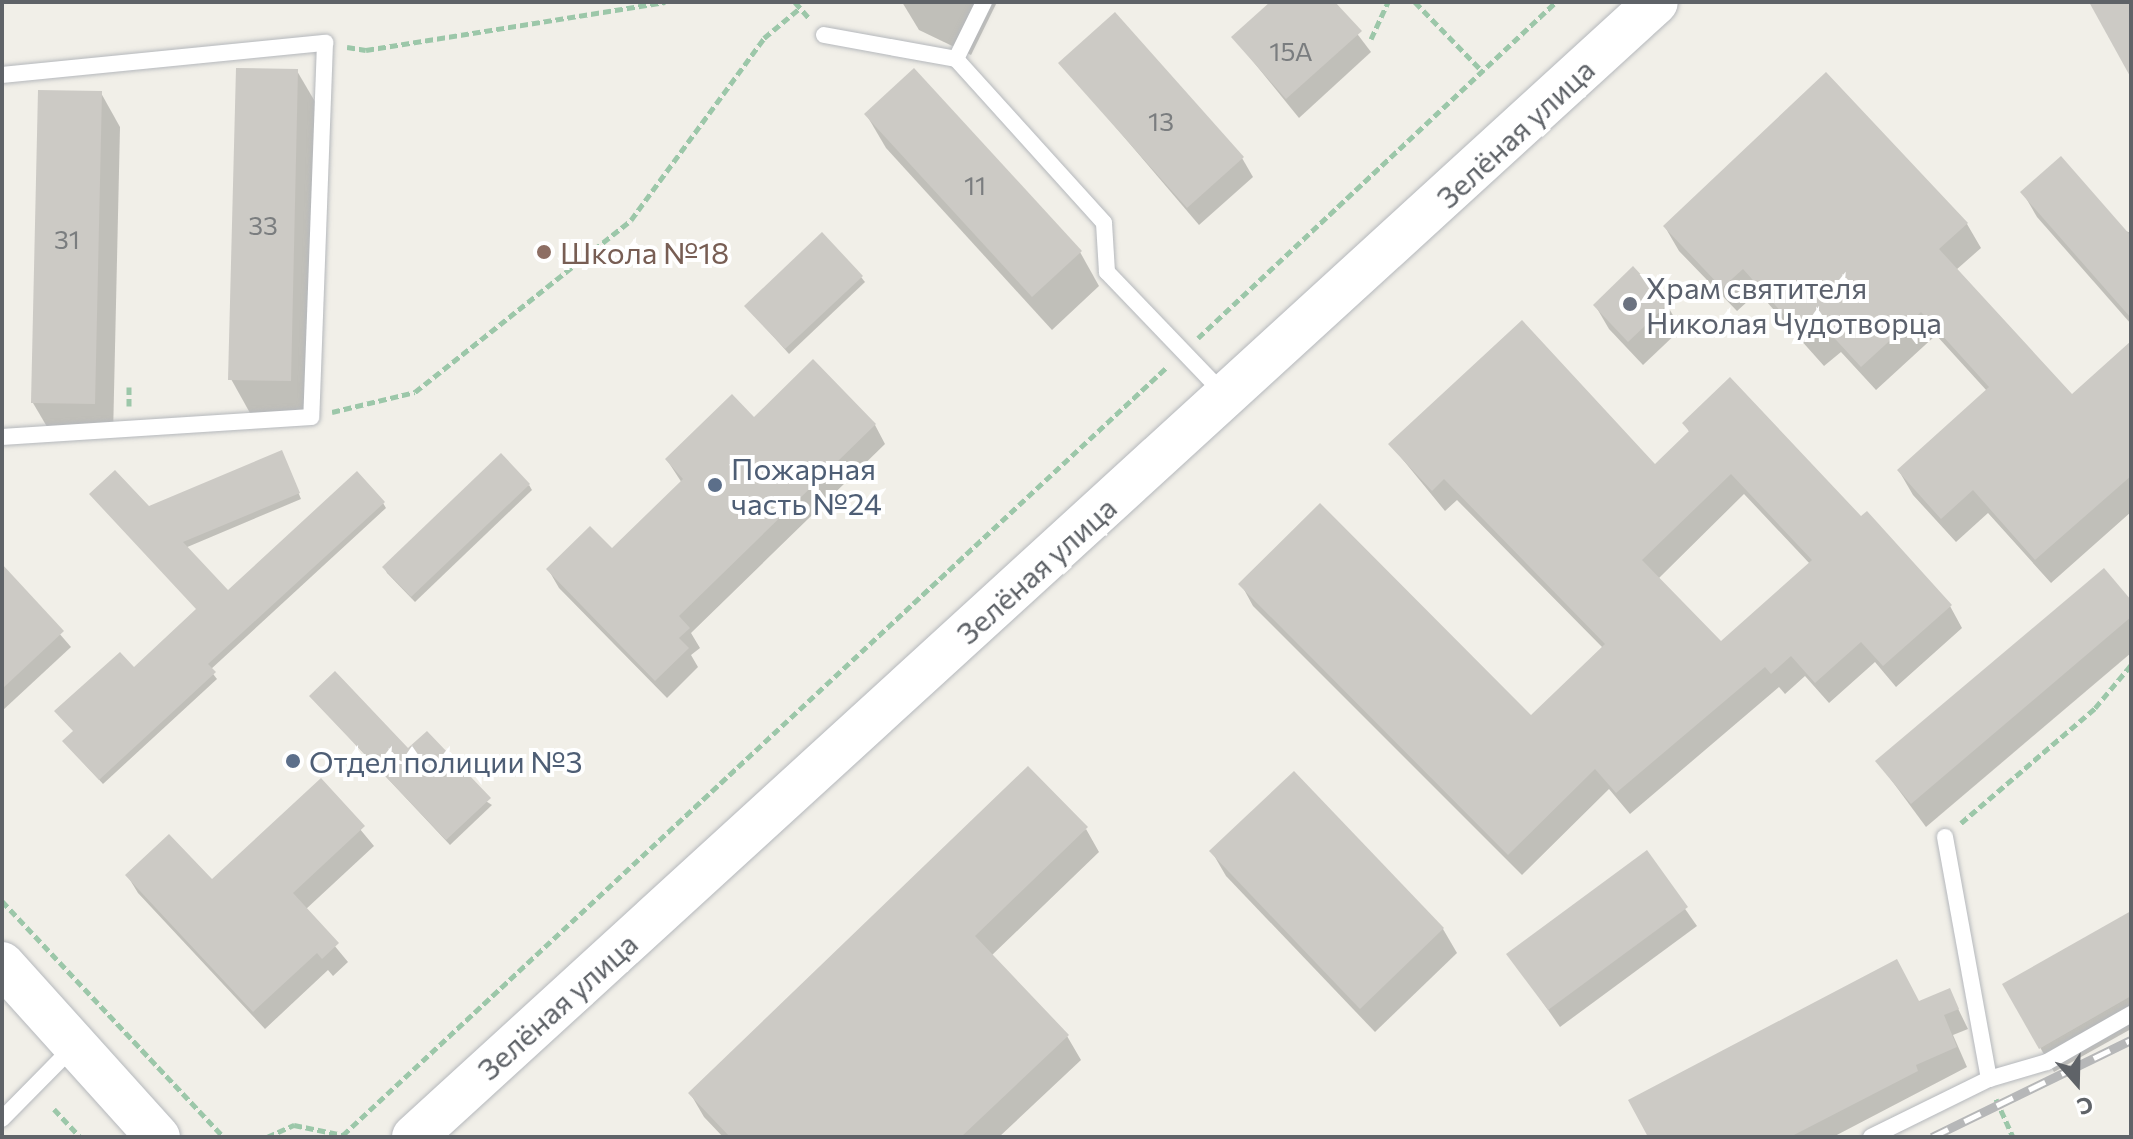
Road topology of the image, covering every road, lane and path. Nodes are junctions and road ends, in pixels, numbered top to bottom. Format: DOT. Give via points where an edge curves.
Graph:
graph roads {
  1 [pos="665,2"];
  2 [pos="984,2"];
  3 [pos="1388,2"];
  4 [pos="1415,2"];
  5 [pos="1556,2"];
  6 [pos="1656,2"];
  7 [pos="800,8"];
  8 [pos="824,35"];
  9 [pos="1371,39"];
  10 [pos="325,43"];
  11 [pos="956,59"];
  12 [pos="1483,72"];
  13 [pos="2,75"];
  14 [pos="1184,352"];
  15 [pos="1226,397"];
  16 [pos="311,417"];
  17 [pos="2,437"];
  18 [pos="2131,665"];
  19 [pos="1945,837"];
  20 [pos="2,901"];
  21 [pos="2,964"];
  22 [pos="2131,1014"];
  23 [pos="75,1045"];
  24 [pos="1989,1079"];
  25 [pos="54,1109"];
  26 [pos="2003,1116"];
  27 [pos="2,1119"];
  28 [pos="344,1136"];
  29 [pos="80,1137"];
  30 [pos="158,1137"];
  31 [pos="224,1137"];
  32 [pos="267,1137"];
  33 [pos="414,1137"];
  34 [pos="1871,1137"];
  35 [pos="2013,1137"];
  1 -- 10 [label="path" via="366,50"];
  2 -- 11 [label="lane"];
  3 -- 9 [label="path"];
  4 -- 12 [label="path"];
  5 -- 12 [label="path"];
  6 -- 15 [label="main road, Зелёная улица"];
  7 -- 16 [label="path" via="764,38 631,220 415,392"];
  8 -- 11 [label="lane"];
  10 -- 13 [label="lane"];
  10 -- 16 [label="lane"];
  11 -- 14 [label="lane" via="1104,223 1107,272"];
  12 -- 14 [label="path"];
  14 -- 15 [label="lane"];
  14 -- 28 [label="path"];
  15 -- 33 [label="main road, Зелёная улица"];
  16 -- 17 [label="lane"];
  18 -- 19 [label="path" via="2095,708"];
  19 -- 24 [label="lane"];
  20 -- 31 [label="path"];
  21 -- 23 [label="main road"];
  22 -- 24 [label="lane" via="2047,1062"];
  23 -- 27 [label="lane"];
  23 -- 30 [label="main road"];
  24 -- 34 [label="lane"];
  25 -- 29 [label="path"];
  26 -- 35 [label="path"];
  28 -- 32 [label="path" via="294,1125"];
}
